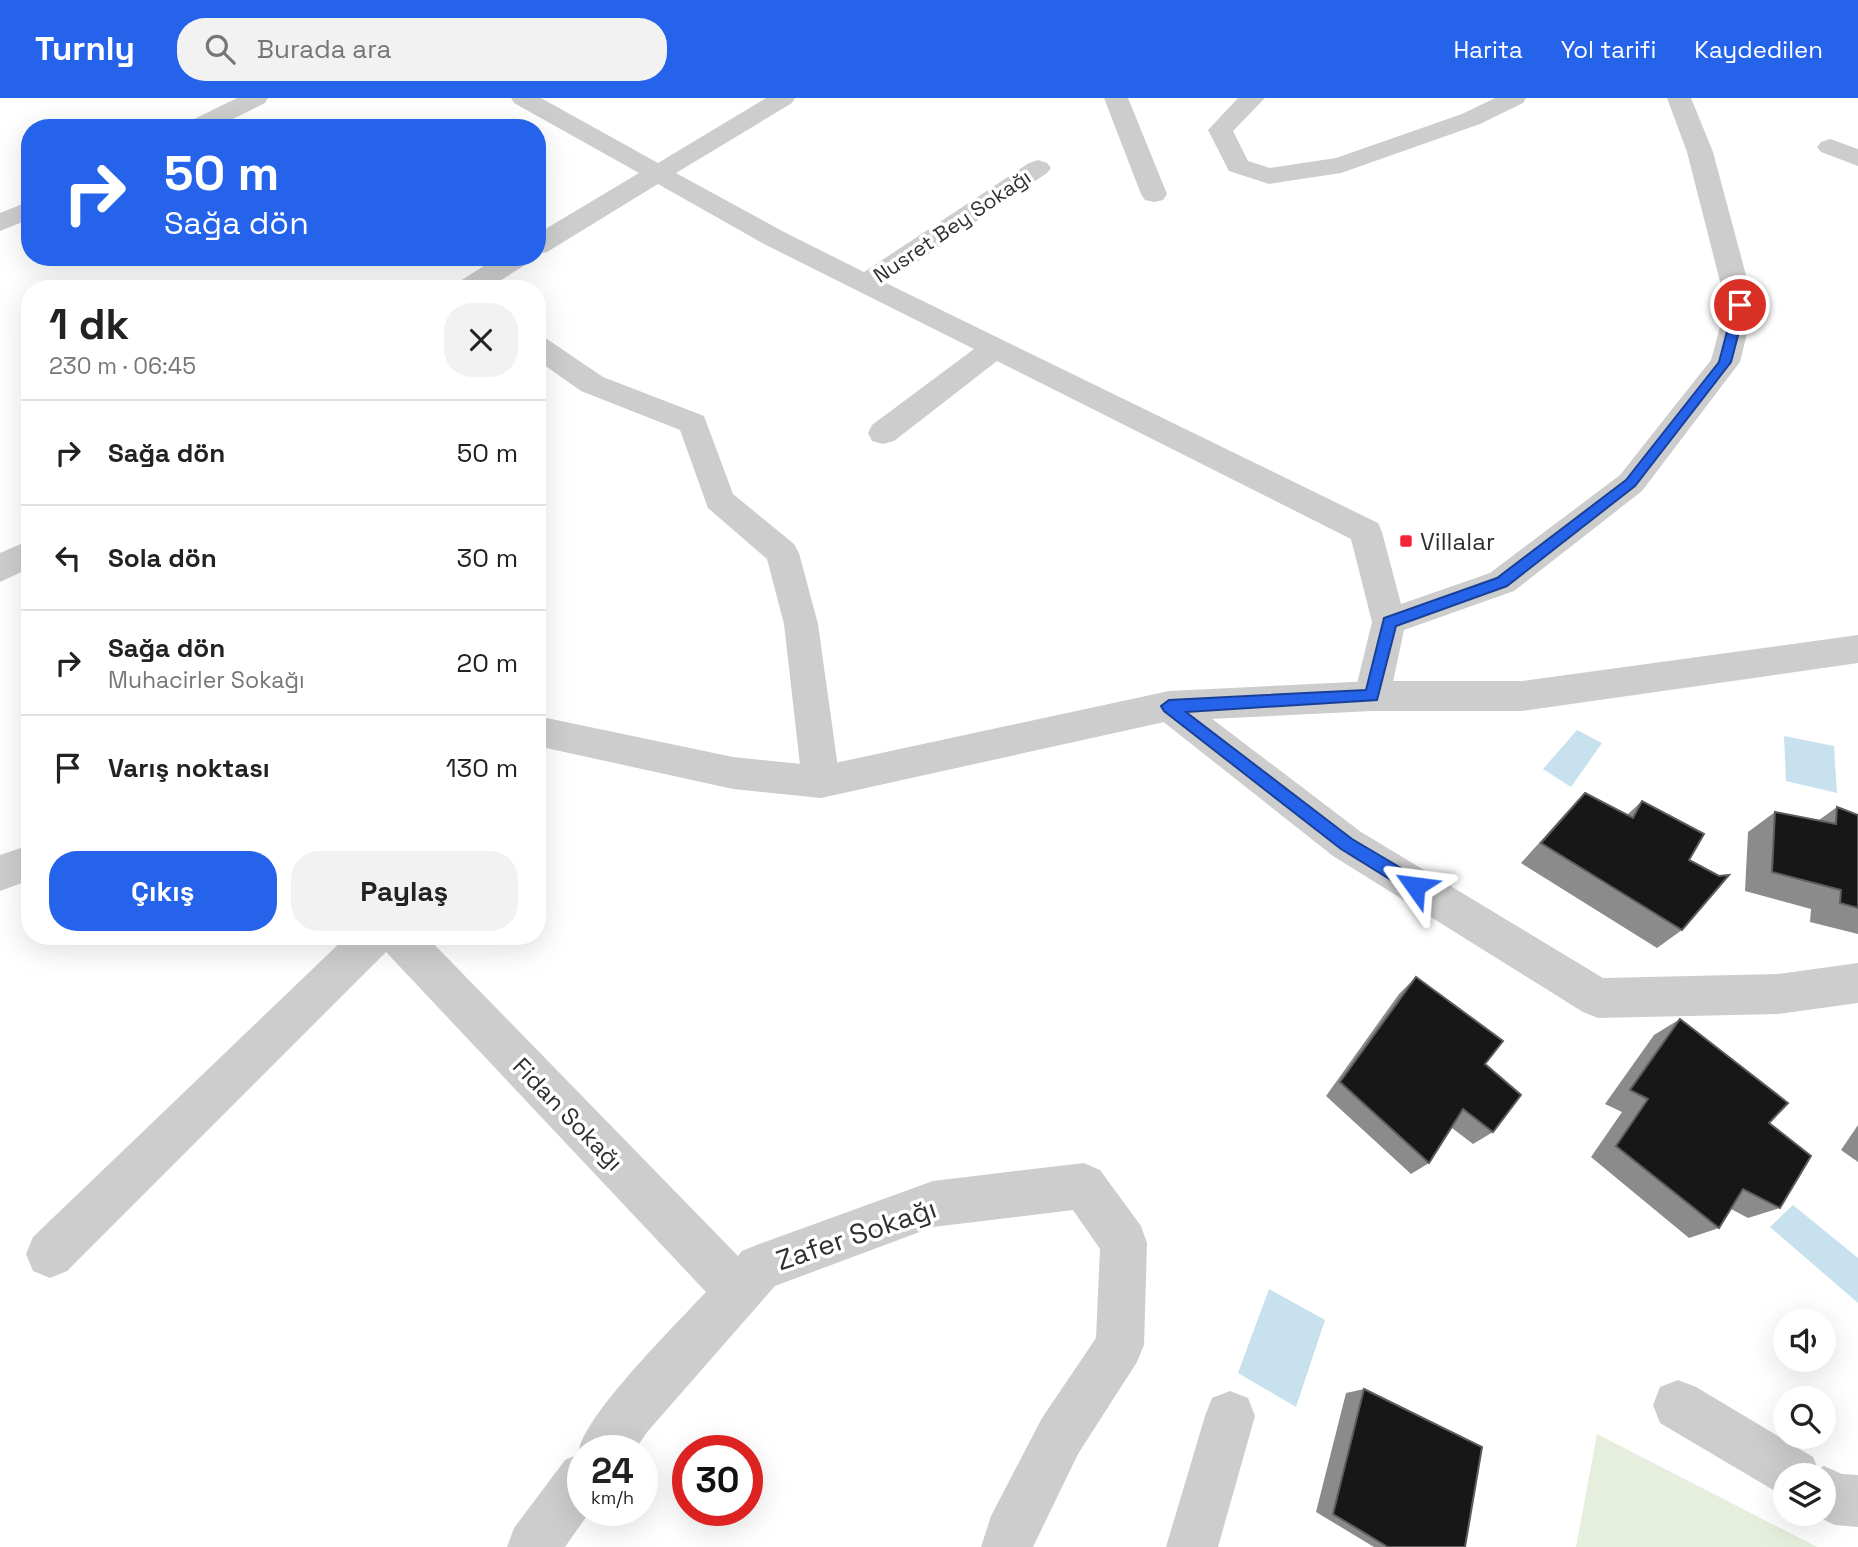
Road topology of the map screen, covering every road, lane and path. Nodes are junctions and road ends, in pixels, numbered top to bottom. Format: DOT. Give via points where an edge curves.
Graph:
graph roads {
  1 [pos="256,98"];
  2 [pos="523,98"];
  3 [pos="783,98"];
  4 [pos="1116,98"];
  5 [pos="1253,98"];
  6 [pos="1514,98"];
  7 [pos="1679,98"];
  8 [pos="213,119"];
  9 [pos="1830,146"];
  10 [pos="1858,158"];
  11 [pos="1038,168"];
  12 [pos="656,173"];
  13 [pos="1154,194"];
  14 [pos="21,213"];
  15 [pos="0,223"];
  16 [pos="546,240"];
  17 [pos="504,266"];
  18 [pos="481,280"];
  19 [pos="865,284"];
  20 [pos="994,348"];
  21 [pos="546,352"];
  22 [pos="883,433"];
  23 [pos="21,557"];
  24 [pos="0,569"];
  25 [pos="1389,622"];
  26 [pos="1858,649"];
  27 [pos="1372,696"];
  28 [pos="1169,706"];
  29 [pos="546,733"];
  30 [pos="821,782"];
  31 [pos="21,865"];
  32 [pos="0,873"];
  33 [pos="366,945"];
  34 [pos="407,945"];
  35 [pos="1858,983"];
  36 [pos="50,1254"];
  37 [pos="738,1291"];
  38 [pos="1678,1405"];
  39 [pos="1230,1416"];
  40 [pos="614,1435"];
  41 [pos="1775,1463"];
  42 [pos="1836,1499"];
  43 [pos="567,1500"];
  44 [pos="1858,1501"];
  45 [pos="533,1547"];
  46 [pos="1007,1547"];
  47 [pos="1192,1547"];
  1 -- 8 [label="street"];
  2 -- 12 [label="street"];
  3 -- 12 [label="street"];
  4 -- 13 [label="street"];
  5 -- 6 [label="street" via="1220,130 1238,166 1269,176 1341,165 1471,120"];
  7 -- 25 [label="street" via="1700,152 1740,305 1725,362 1630,483 1502,582"];
  9 -- 10 [label="street"];
  11 -- 19 [label="street, Nusret Bey Sokağı"];
  12 -- 16 [label="street"];
  12 -- 19 [label="street"];
  14 -- 15 [label="street"];
  17 -- 18 [label="street"];
  19 -- 20 [label="street"];
  20 -- 22 [label="street"];
  20 -- 25 [label="street" via="1366,532"];
  21 -- 30 [label="street" via="592,384 693,423 719,500 782,553 801,624"];
  23 -- 24 [label="street"];
  25 -- 27 [label="street"];
  26 -- 27 [label="street" via="1523,696"];
  27 -- 28 [label="street"];
  28 -- 30 [label="street"];
  28 -- 35 [label="street" via="1347,844 1598,998 1778,994"];
  29 -- 30 [label="street" via="733,773"];
  31 -- 32 [label="street"];
  33 -- 36 [label="street"];
  34 -- 37 [label="street, Fidan Sokağı"];
  37 -- 40 [label="street, Zafer Sokağı"];
  37 -- 46 [label="street, Zafer Sokağı" via="759,1268 933,1204 1084,1186 1124,1243 1120,1345 1060,1436"];
  38 -- 41 [label="street"];
  39 -- 47 [label="street"];
  42 -- 44 [label="street"];
  43 -- 45 [label="street"];
}
